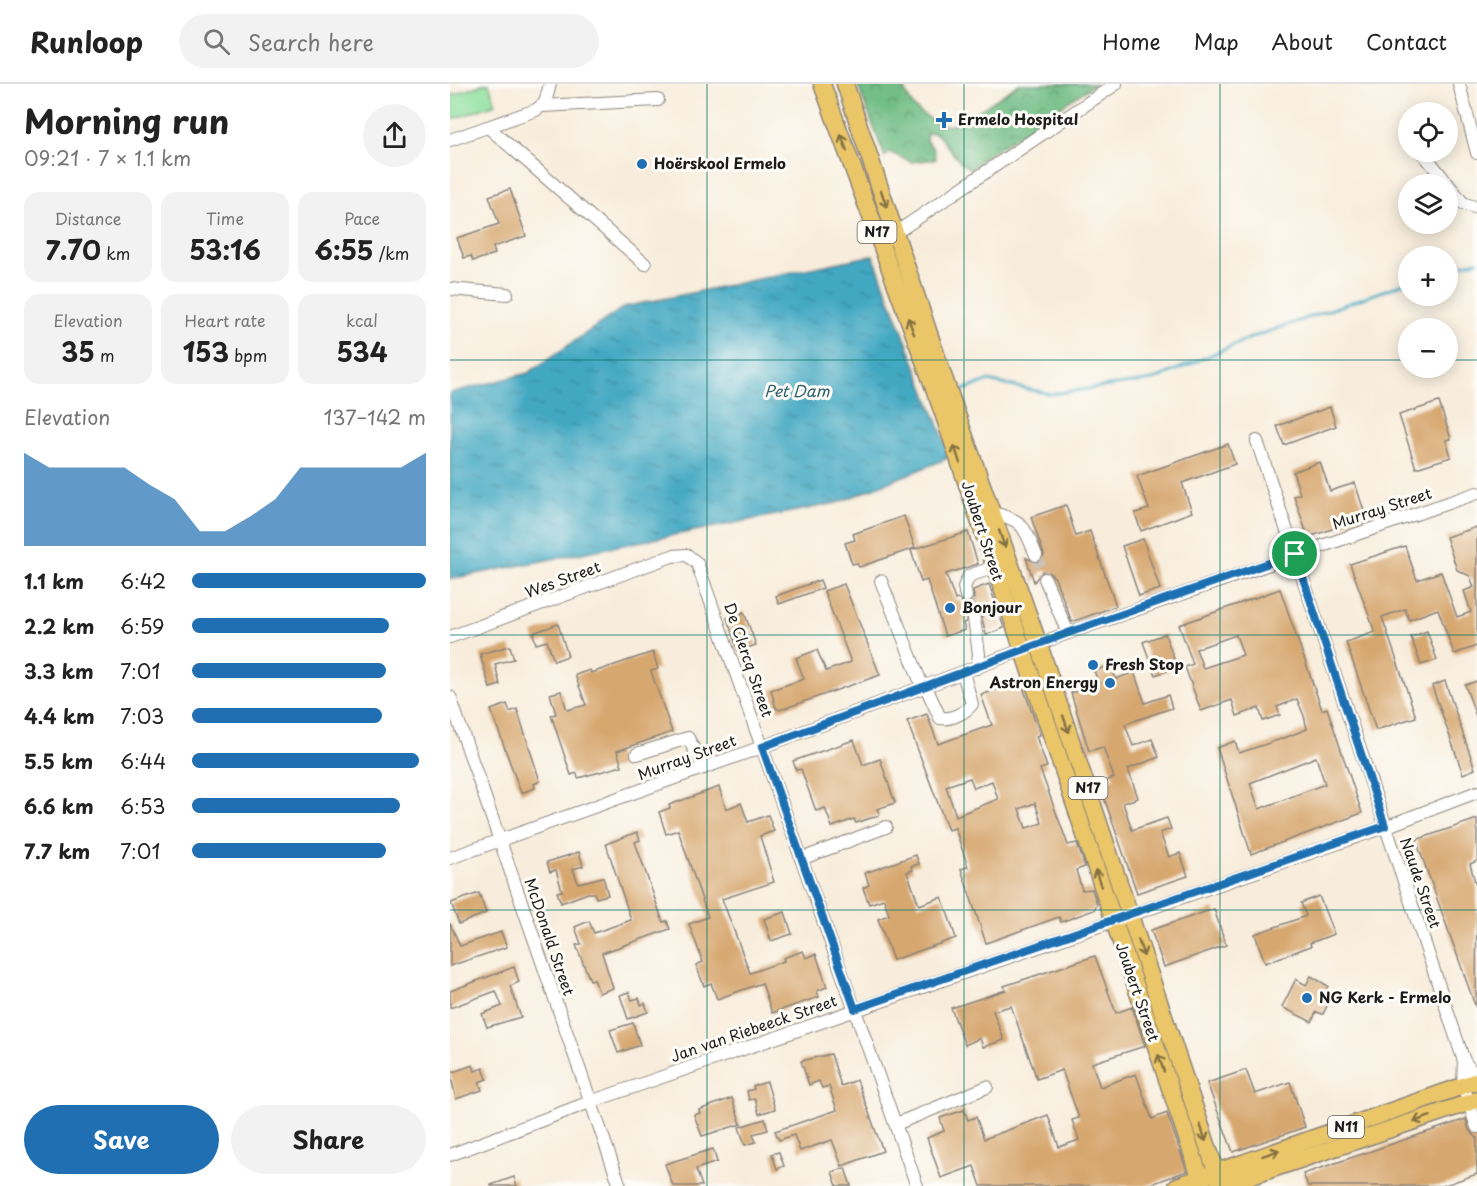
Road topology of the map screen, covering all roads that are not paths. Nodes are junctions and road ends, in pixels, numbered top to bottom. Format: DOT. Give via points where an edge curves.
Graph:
graph roads {
  1 [pos="549,84"];
  2 [pos="822,84"];
  3 [pos="845,84"];
  4 [pos="1116,84"];
  5 [pos="1459,84"];
  6 [pos="658,100"];
  7 [pos="542,106"];
  8 [pos="488,127"];
  9 [pos="450,140"];
  10 [pos="1477,153"];
  11 [pos="1430,162"];
  12 [pos="1477,208"];
  13 [pos="896,234"];
  14 [pos="881,242"];
  15 [pos="645,264"];
  16 [pos="450,289"];
  17 [pos="507,294"];
  18 [pos="938,379"];
  19 [pos="949,407"];
  20 [pos="1257,441"];
  21 [pos="1477,493"];
  22 [pos="993,513"];
  23 [pos="1295,554"];
  24 [pos="687,555"];
  25 [pos="1036,555"];
  26 [pos="994,567"];
  27 [pos="1045,579"];
  28 [pos="881,581"];
  29 [pos="966,596"];
  30 [pos="974,619"];
  31 [pos="1068,633"];
  32 [pos="450,637"];
  33 [pos="1039,645"];
  34 [pos="1022,651"];
  35 [pos="976,668"];
  36 [pos="963,673"];
  37 [pos="924,687"];
  38 [pos="450,697"];
  39 [pos="762,747"];
  40 [pos="637,754"];
  41 [pos="704,768"];
  42 [pos="1477,792"];
  43 [pos="1385,826"];
  44 [pos="886,827"];
  45 [pos="500,841"];
  46 [pos="450,858"];
  47 [pos="801,859"];
  48 [pos="1130,914"];
  49 [pos="1113,920"];
  50 [pos="855,1009"];
  51 [pos="1473,1081"];
  52 [pos="987,1087"];
  53 [pos="590,1102"];
  54 [pos="1473,1102"];
  55 [pos="896,1124"];
  56 [pos="1477,1126"];
  57 [pos="450,1155"];
  58 [pos="1212,1182"];
  59 [pos="620,1186"];
  60 [pos="917,1186"];
  61 [pos="1177,1186"];
  1 -- 7 [label="street"];
  14 -- 2 [label="highway, Joubert Street / N17, one-way"];
  3 -- 13 [label="highway, Joubert Street / N17, one-way"];
  4 -- 13 [label="street"];
  5 -- 10 [label="street"];
  6 -- 7 [label="street"];
  7 -- 8 [label="street"];
  8 -- 9 [label="street"];
  8 -- 15 [label="street"];
  11 -- 12 [label="street" via="1463,203"];
  13 -- 14 [label="street"];
  13 -- 18 [label="highway, Joubert Street / N17"];
  18 -- 14 [label="highway, Joubert Street / N17, one-way"];
  16 -- 17 [label="street"];
  18 -- 19 [label="highway, Joubert Street / N17"];
  19 -- 22 [label="highway, Joubert Street / N17"];
  26 -- 19 [label="highway, Joubert Street / N17, one-way"];
  20 -- 23 [label="street, Naude Street"];
  21 -- 23 [label="street, Murray Street"];
  22 -- 25 [label="street" via="1017,519 1024,525"];
  22 -- 33 [label="highway, Joubert Street / N17, one-way"];
  23 -- 31 [label="street, Murray Street"];
  23 -- 43 [label="street, Naude Street"];
  24 -- 32 [label="street, Wes Street" via="672,556"];
  24 -- 39 [label="street, De Clercq Street" via="697,562 705,580"];
  26 -- 29 [label="street" via="969,576 964,587"];
  26 -- 34 [label="highway, Joubert Street / N17"];
  27 -- 31 [label="street"];
  28 -- 37 [label="street"];
  30 -- 35 [label="street" via="979,654"];
  31 -- 33 [label="street, Murray Street"];
  33 -- 34 [label="street, Murray Street"];
  33 -- 48 [label="highway, Joubert Street / N17, one-way"];
  34 -- 35 [label="street, Murray Street"];
  49 -- 34 [label="highway, Joubert Street / N17, one-way"];
  35 -- 36 [label="street, Murray Street"];
  36 -- 37 [label="street, Murray Street"];
  36 -- 37 [label="street" via="972,704 952,717 940,718"];
  37 -- 39 [label="street, Murray Street"];
  38 -- 45 [label="street, McDonald Street"];
  39 -- 41 [label="street, Murray Street"];
  39 -- 47 [label="street, De Clercq Street"];
  40 -- 41 [label="street" via="688,738"];
  41 -- 45 [label="street, Murray Street"];
  42 -- 43 [label="street, Jan van Riebeeck Street"];
  43 -- 48 [label="street, Jan van Riebeeck Street"];
  43 -- 51 [label="street, Naude Street"];
  44 -- 47 [label="street"];
  45 -- 46 [label="street, Murray Street"];
  45 -- 53 [label="street, McDonald Street"];
  47 -- 50 [label="street, De Clercq Street"];
  48 -- 49 [label="street, Jan van Riebeeck Street"];
  48 -- 58 [label="highway, Joubert Street / N17, one-way"];
  49 -- 50 [label="street, Jan van Riebeeck Street"];
  58 -- 49 [label="highway, Joubert Street / N17, one-way"];
  50 -- 53 [label="street, Jan van Riebeeck Street"];
  50 -- 55 [label="street, De Clercq Street"];
  51 -- 54 [label="street, Naude Street"];
  58 -- 51 [label="highway, N11, one-way"];
  52 -- 55 [label="street"];
  53 -- 57 [label="street, Jan van Riebeeck Street"];
  53 -- 59 [label="street, McDonald Street"];
  54 -- 56 [label="street, Naude Street"];
  54 -- 58 [label="highway, N11, one-way"];
  55 -- 60 [label="street, De Clercq Street"];
  58 -- 61 [label="highway, N11"];
}
